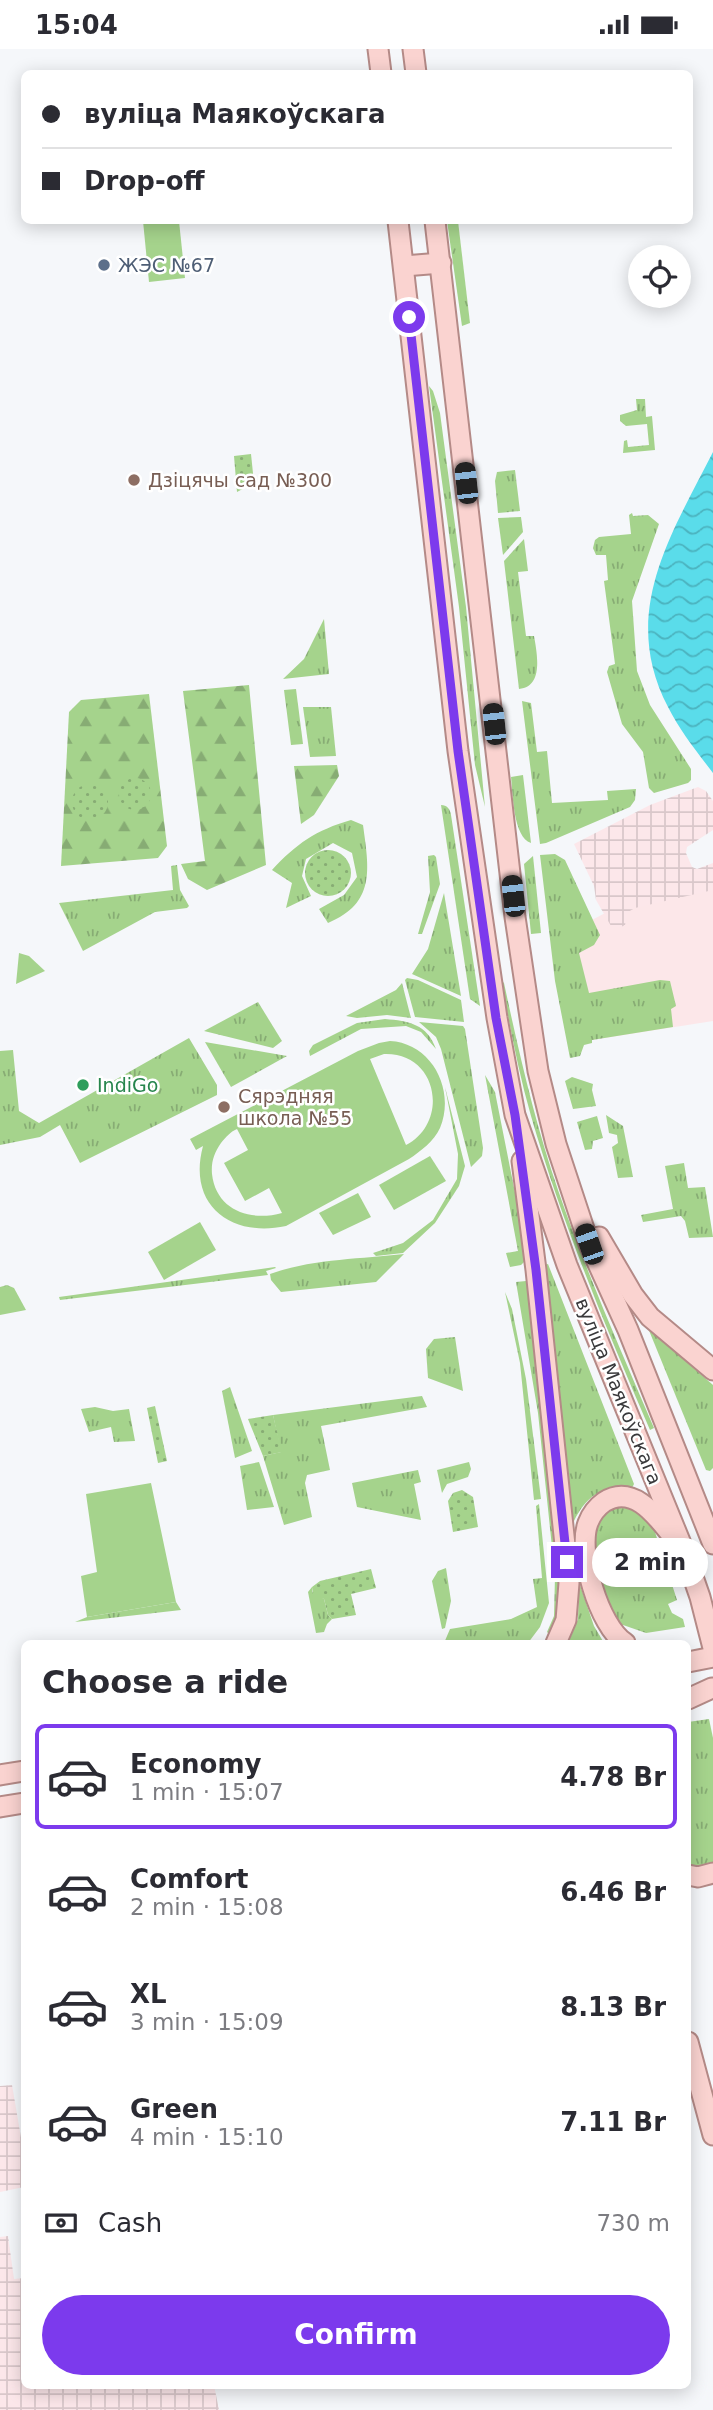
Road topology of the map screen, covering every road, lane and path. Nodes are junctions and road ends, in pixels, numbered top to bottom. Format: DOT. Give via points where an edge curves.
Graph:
graph roads {
  1 [pos="378,49"];
  2 [pos="413,49"];
  3 [pos="381,70"];
  4 [pos="416,70"];
  5 [pos="398,224"];
  6 [pos="435,224"];
  7 [pos="441,263"];
  8 [pos="404,266"];
  9 [pos="515,917"];
  10 [pos="484,921"];
  11 [pos="515,1115"];
  12 [pos="566,1176"];
  13 [pos="713,1370"];
  14 [pos="713,1544"];
  15 [pos="684,1551"];
  16 [pos="557,1640"];
  17 [pos="619,1640"];
  18 [pos="713,1648"];
  19 [pos="713,1657"];
  20 [pos="691,1661"];
  21 [pos="712,1688"];
  22 [pos="691,1692"];
  23 [pos="691,1698"];
  24 [pos="21,1772"];
  25 [pos="0,1775"];
  26 [pos="21,1804"];
  27 [pos="0,1807"];
  28 [pos="713,1873"];
  29 [pos="691,1876"];
  30 [pos="691,2053"];
  31 [pos="713,2135"];
  1 -- 3 [label="main road"];
  2 -- 4 [label="main road"];
  5 -- 8 [label="main road, вуліца Маякоўскага"];
  6 -- 7 [label="main road, вуліца Маякоўскага"];
  7 -- 8 [label="main road"];
  7 -- 9 [label="main road, вуліца Маякоўскага"];
  8 -- 10 [label="main road, вуліца Маякоўскага" via="458,751"];
  9 -- 10 [label="main road"];
  9 -- 12 [label="main road, вуліца Маякоўскага" via="538,1070"];
  10 -- 11 [label="main road, вуліца Маякоўскага"];
  11 -- 15 [label="main road, вуліца Маякоўскага" via="567,1265"];
  11 -- 16 [label="main road" via="569,1583 566,1620"];
  12 -- 13 [label="main road" via="644,1310"];
  12 -- 14 [label="main road, вуліца Маякоўскага" via="589,1244"];
  15 -- 17 [label="main road" via="654,1513 632,1498 611,1499 594,1511 586,1534 589,1573 603,1615"];
  15 -- 18 [label="main road, вуліца Маякоўскага"];
  19 -- 20 [label="main road"];
  21 -- 22 [label="main road"];
  21 -- 23 [label="main road"];
  24 -- 25 [label="main road"];
  26 -- 27 [label="main road"];
  28 -- 29 [label="main road"];
  30 -- 31 [label="main road"];
}
